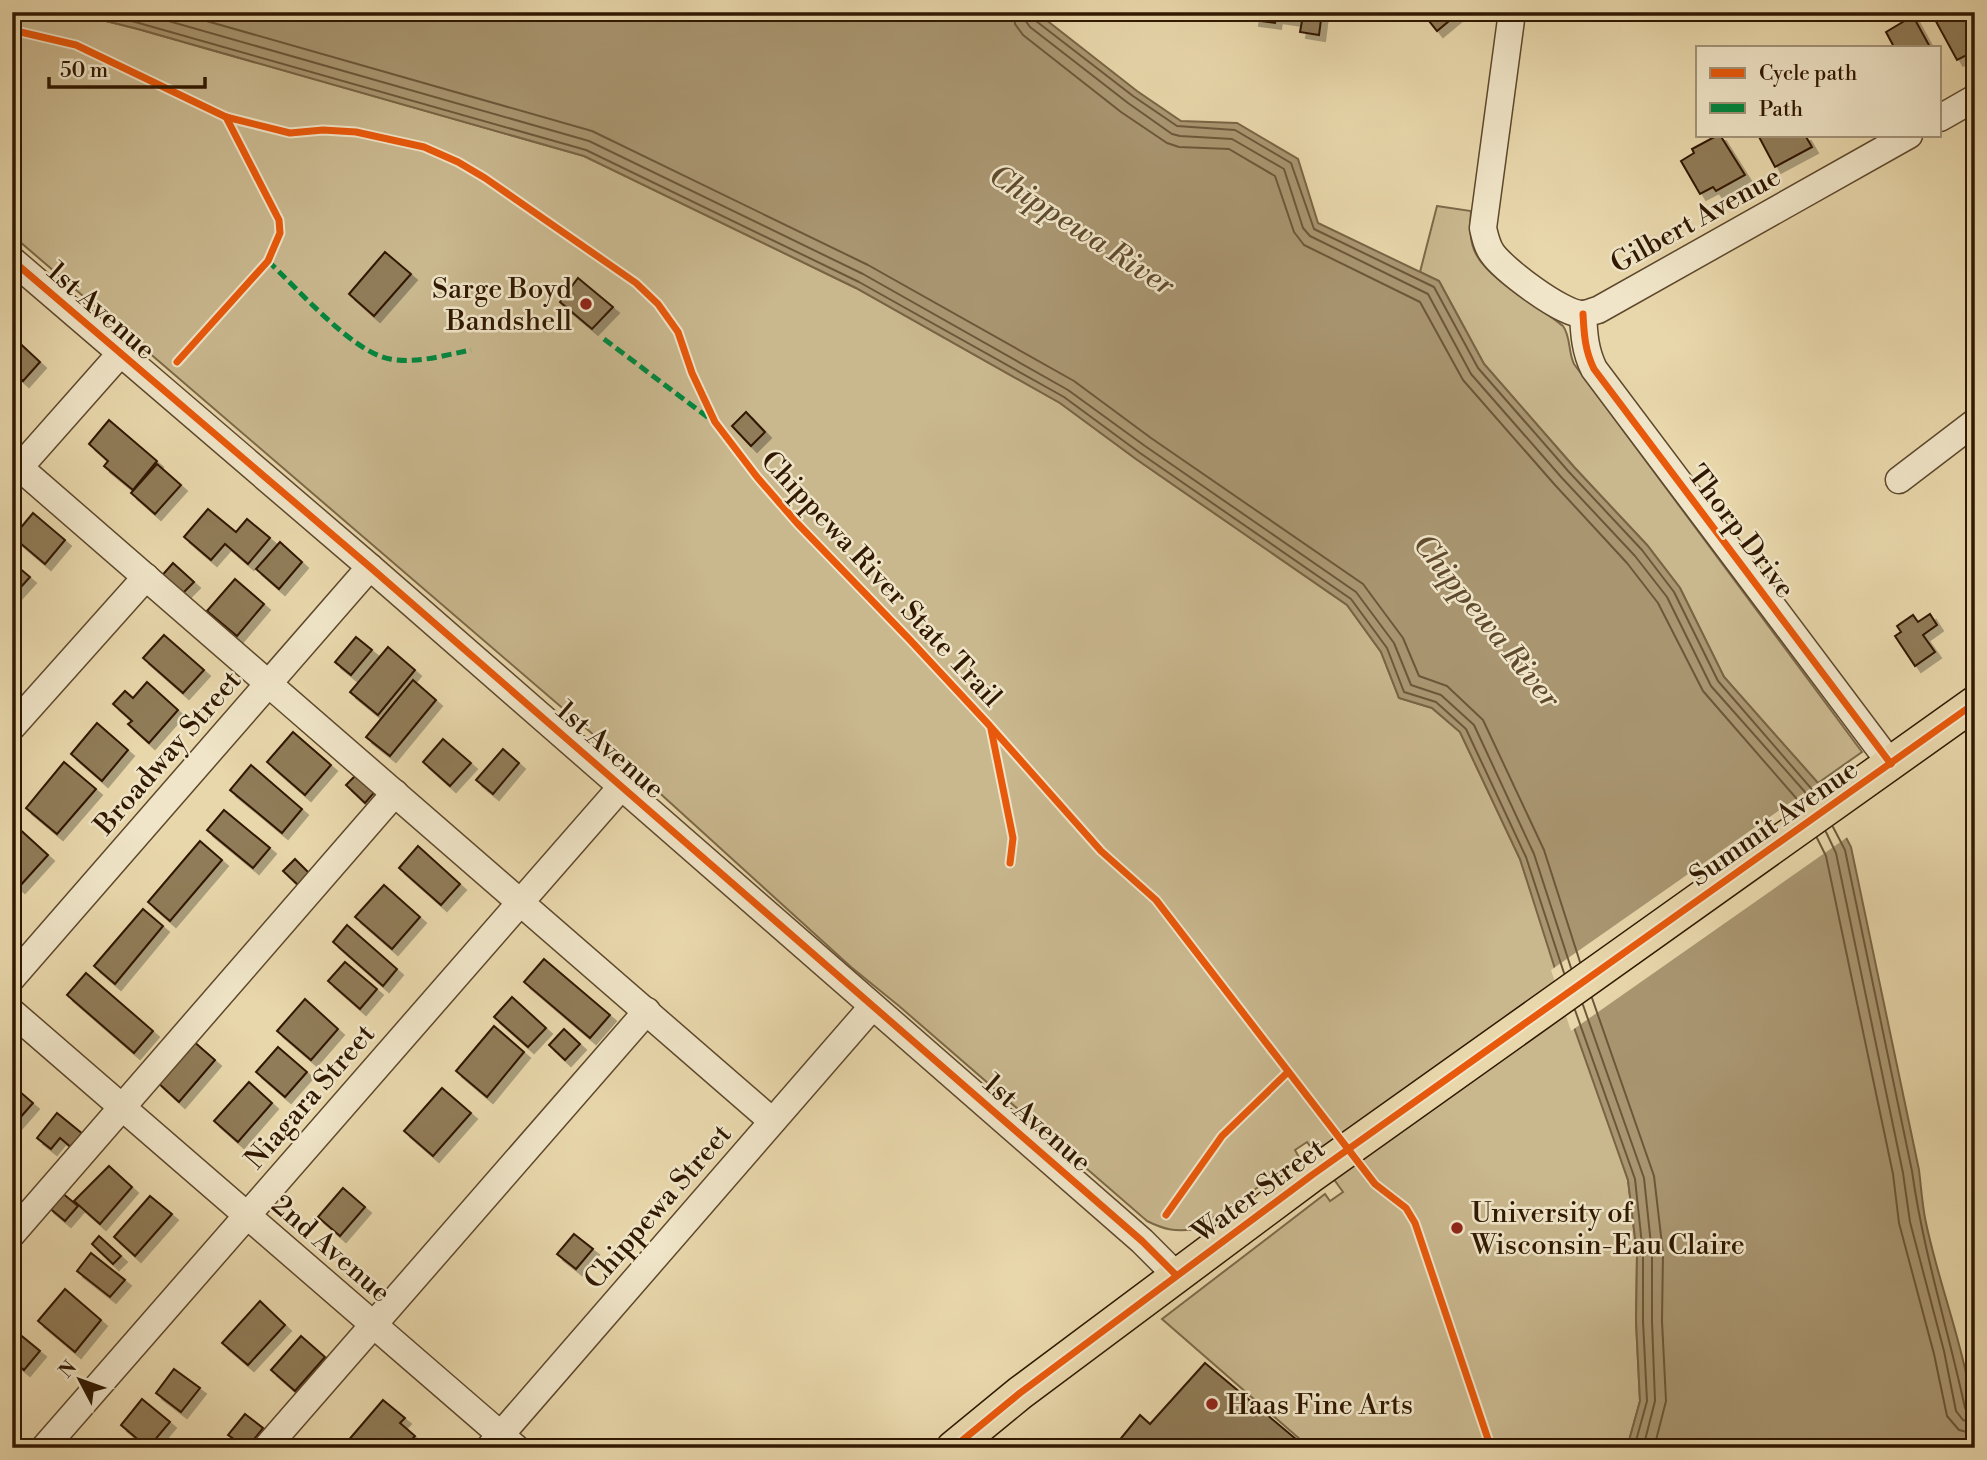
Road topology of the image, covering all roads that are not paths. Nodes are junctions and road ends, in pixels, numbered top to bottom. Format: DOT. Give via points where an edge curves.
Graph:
graph roads {
  1 [pos="1512,12"];
  2 [pos="1975,98"];
  3 [pos="1941,117"];
  4 [pos="1907,136"];
  5 [pos="12,260"];
  6 [pos="1583,314"];
  7 [pos="120,355"];
  8 [pos="1975,422"];
  9 [pos="15,468"];
  10 [pos="1899,480"];
  11 [pos="370,567"];
  12 [pos="146,577"];
  13 [pos="268,684"];
  14 [pos="1975,703"];
  15 [pos="12,727"];
  16 [pos="1883,770"];
  17 [pos="622,786"];
  18 [pos="396,793"];
  19 [pos="521,902"];
  20 [pos="1663,926"];
  21 [pos="12,978"];
  22 [pos="872,1007"];
  23 [pos="647,1011"];
  24 [pos="12,1012"];
  25 [pos="121,1107"];
  26 [pos="772,1121"];
  27 [pos="247,1215"];
  28 [pos="12,1234"];
  29 [pos="1176,1275"];
  30 [pos="373,1324"];
  31 [pos="503,1443"];
  32 [pos="44,1448"];
  33 [pos="267,1448"];
  34 [pos="953,1448"];
  1 -- 6 [label="street" via="1485,238 1501,264 1555,304"];
  2 -- 3 [label="street"];
  4 -- 6 [label="street, Gilbert Avenue"];
  5 -- 7 [label="street, 1st Avenue"];
  6 -- 16 [label="street, Thorp Drive" via="1584,342 1594,369"];
  7 -- 9 [label="street"];
  7 -- 11 [label="street, 1st Avenue"];
  8 -- 10 [label="street"];
  9 -- 12 [label="street"];
  11 -- 13 [label="street, Broadway Street"];
  11 -- 17 [label="street, 1st Avenue"];
  12 -- 13 [label="street"];
  12 -- 15 [label="street"];
  13 -- 18 [label="street"];
  13 -- 21 [label="street, Broadway Street"];
  14 -- 16 [label="main road, Summit Avenue"];
  16 -- 20 [label="main road, Summit Avenue"];
  17 -- 19 [label="street, Niagara Street"];
  17 -- 22 [label="street, 1st Avenue"];
  18 -- 19 [label="street"];
  18 -- 25 [label="street"];
  19 -- 23 [label="street"];
  19 -- 27 [label="street, Niagara Street"];
  20 -- 29 [label="main road, Water Street"];
  22 -- 26 [label="street, Chippewa Street"];
  22 -- 29 [label="street, 1st Avenue"];
  23 -- 26 [label="street"];
  23 -- 30 [label="street"];
  24 -- 25 [label="street, 2nd Avenue"];
  25 -- 27 [label="street, 2nd Avenue"];
  25 -- 28 [label="street"];
  26 -- 31 [label="street, Chippewa Street"];
  27 -- 30 [label="street, 2nd Avenue"];
  27 -- 32 [label="street, Niagara Street"];
  29 -- 34 [label="main road, Water Street"];
  30 -- 31 [label="street, 2nd Avenue"];
  30 -- 33 [label="street"];
}
